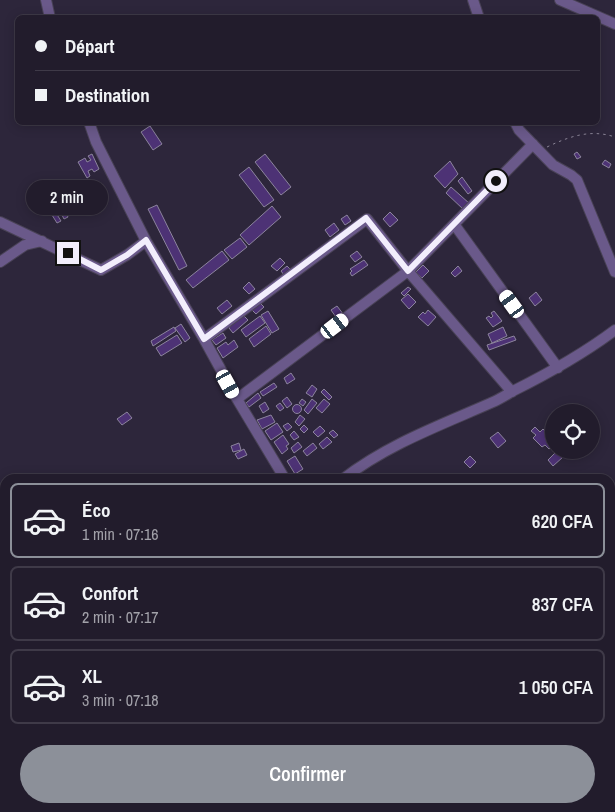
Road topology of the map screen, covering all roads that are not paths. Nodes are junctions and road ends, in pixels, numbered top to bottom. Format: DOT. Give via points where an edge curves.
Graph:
graph roads {
  1 [pos="46,0"];
  2 [pos="473,0"];
  3 [pos="560,0"];
  4 [pos="49,15"];
  5 [pos="478,15"];
  6 [pos="594,15"];
  7 [pos="600,17"];
  8 [pos="615,24"];
  9 [pos="90,125"];
  10 [pos="518,125"];
  11 [pos="536,147"];
  12 [pos="0,222"];
  13 [pos="454,224"];
  14 [pos="146,240"];
  15 [pos="42,241"];
  16 [pos="0,262"];
  17 [pos="408,271"];
  18 [pos="615,272"];
  19 [pos="615,330"];
  20 [pos="204,339"];
  21 [pos="558,368"];
  22 [pos="512,392"];
  23 [pos="237,399"];
  24 [pos="282,474"];
  25 [pos="350,474"];
  1 -- 4 [label="street"];
  2 -- 5 [label="street"];
  3 -- 6 [label="street"];
  7 -- 8 [label="street"];
  9 -- 14 [label="street"];
  10 -- 11 [label="street"];
  11 -- 13 [label="street"];
  11 -- 18 [label="street" via="553,165 577,180"];
  12 -- 15 [label="street"];
  13 -- 17 [label="street"];
  13 -- 21 [label="street"];
  14 -- 15 [label="street" via="101,270"];
  14 -- 20 [label="street"];
  15 -- 16 [label="street" via="25,244"];
  17 -- 20 [label="street" via="366,218"];
  17 -- 22 [label="street"];
  17 -- 23 [label="street"];
  19 -- 21 [label="street"];
  20 -- 23 [label="street"];
  21 -- 22 [label="street"];
  22 -- 25 [label="street" via="422,432"];
  23 -- 24 [label="street"];
}
